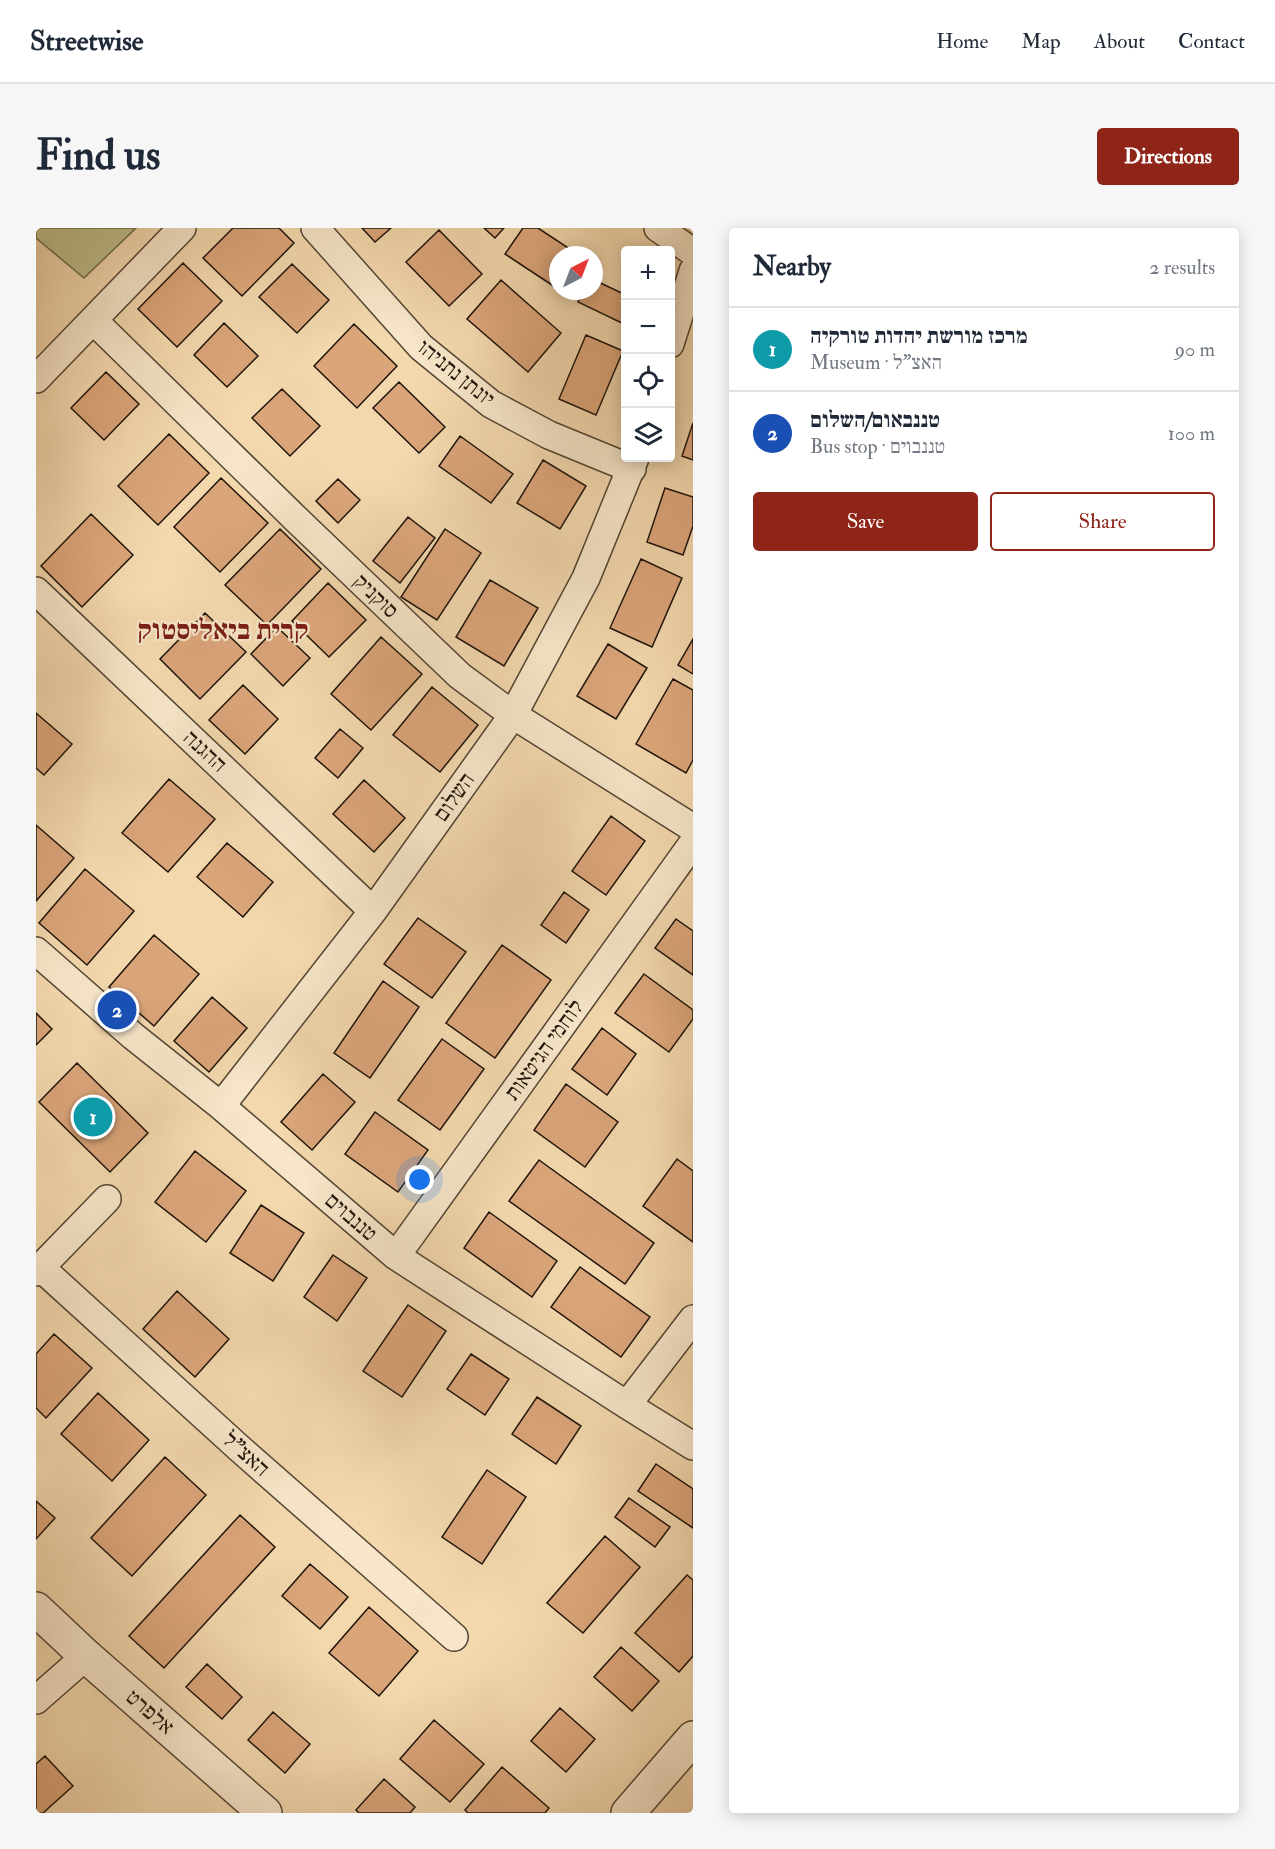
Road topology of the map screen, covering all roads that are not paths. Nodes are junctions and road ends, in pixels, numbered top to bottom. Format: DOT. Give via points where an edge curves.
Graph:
graph roads {
  1 [pos="182,228"];
  2 [pos="315,228"];
  3 [pos="658,228"];
  4 [pos="693,252"];
  5 [pos="693,271"];
  6 [pos="94,321"];
  7 [pos="675,328"];
  8 [pos="36,379"];
  9 [pos="634,463"];
  10 [pos="36,591"];
  11 [pos="513,715"];
  12 [pos="693,828"];
  13 [pos="693,843"];
  14 [pos="373,911"];
  15 [pos="36,951"];
  16 [pos="221,1106"];
  17 [pos="107,1199"];
  18 [pos="396,1256"];
  19 [pos="38,1270"];
  20 [pos="693,1319"];
  21 [pos="627,1406"];
  22 [pos="693,1446"];
  23 [pos="36,1609"];
  24 [pos="454,1637"];
  25 [pos="86,1656"];
  26 [pos="36,1700"];
  27 [pos="693,1738"];
  28 [pos="265,1813"];
  29 [pos="628,1813"];
  1 -- 6 [label="street"];
  2 -- 9 [label="street, יונתן נתניהו" via="421,347 491,404 549,435"];
  3 -- 4 [label="street"];
  5 -- 7 [label="street"];
  6 -- 8 [label="street"];
  6 -- 11 [label="street, סוקניק" via="460,676"];
  9 -- 11 [label="street, השלום" via="586,578"];
  10 -- 14 [label="street, ההגנה"];
  11 -- 12 [label="street, סוקניק"];
  11 -- 14 [label="street, השלום"];
  13 -- 18 [label="street, לוחמי הגיטאות"];
  14 -- 16 [label="street, השלום"];
  15 -- 16 [label="street, טננבוים" via="132,1036"];
  16 -- 18 [label="street, טננבוים"];
  17 -- 19 [label="street, האצ\"ל"];
  18 -- 21 [label="street, טננבוים"];
  19 -- 24 [label="street, האצ\"ל"];
  20 -- 21 [label="street"];
  21 -- 22 [label="street, טננבוים"];
  23 -- 25 [label="street, אלפרט"];
  25 -- 26 [label="street"];
  25 -- 28 [label="street, אלפרט"];
  27 -- 29 [label="street"];
}
